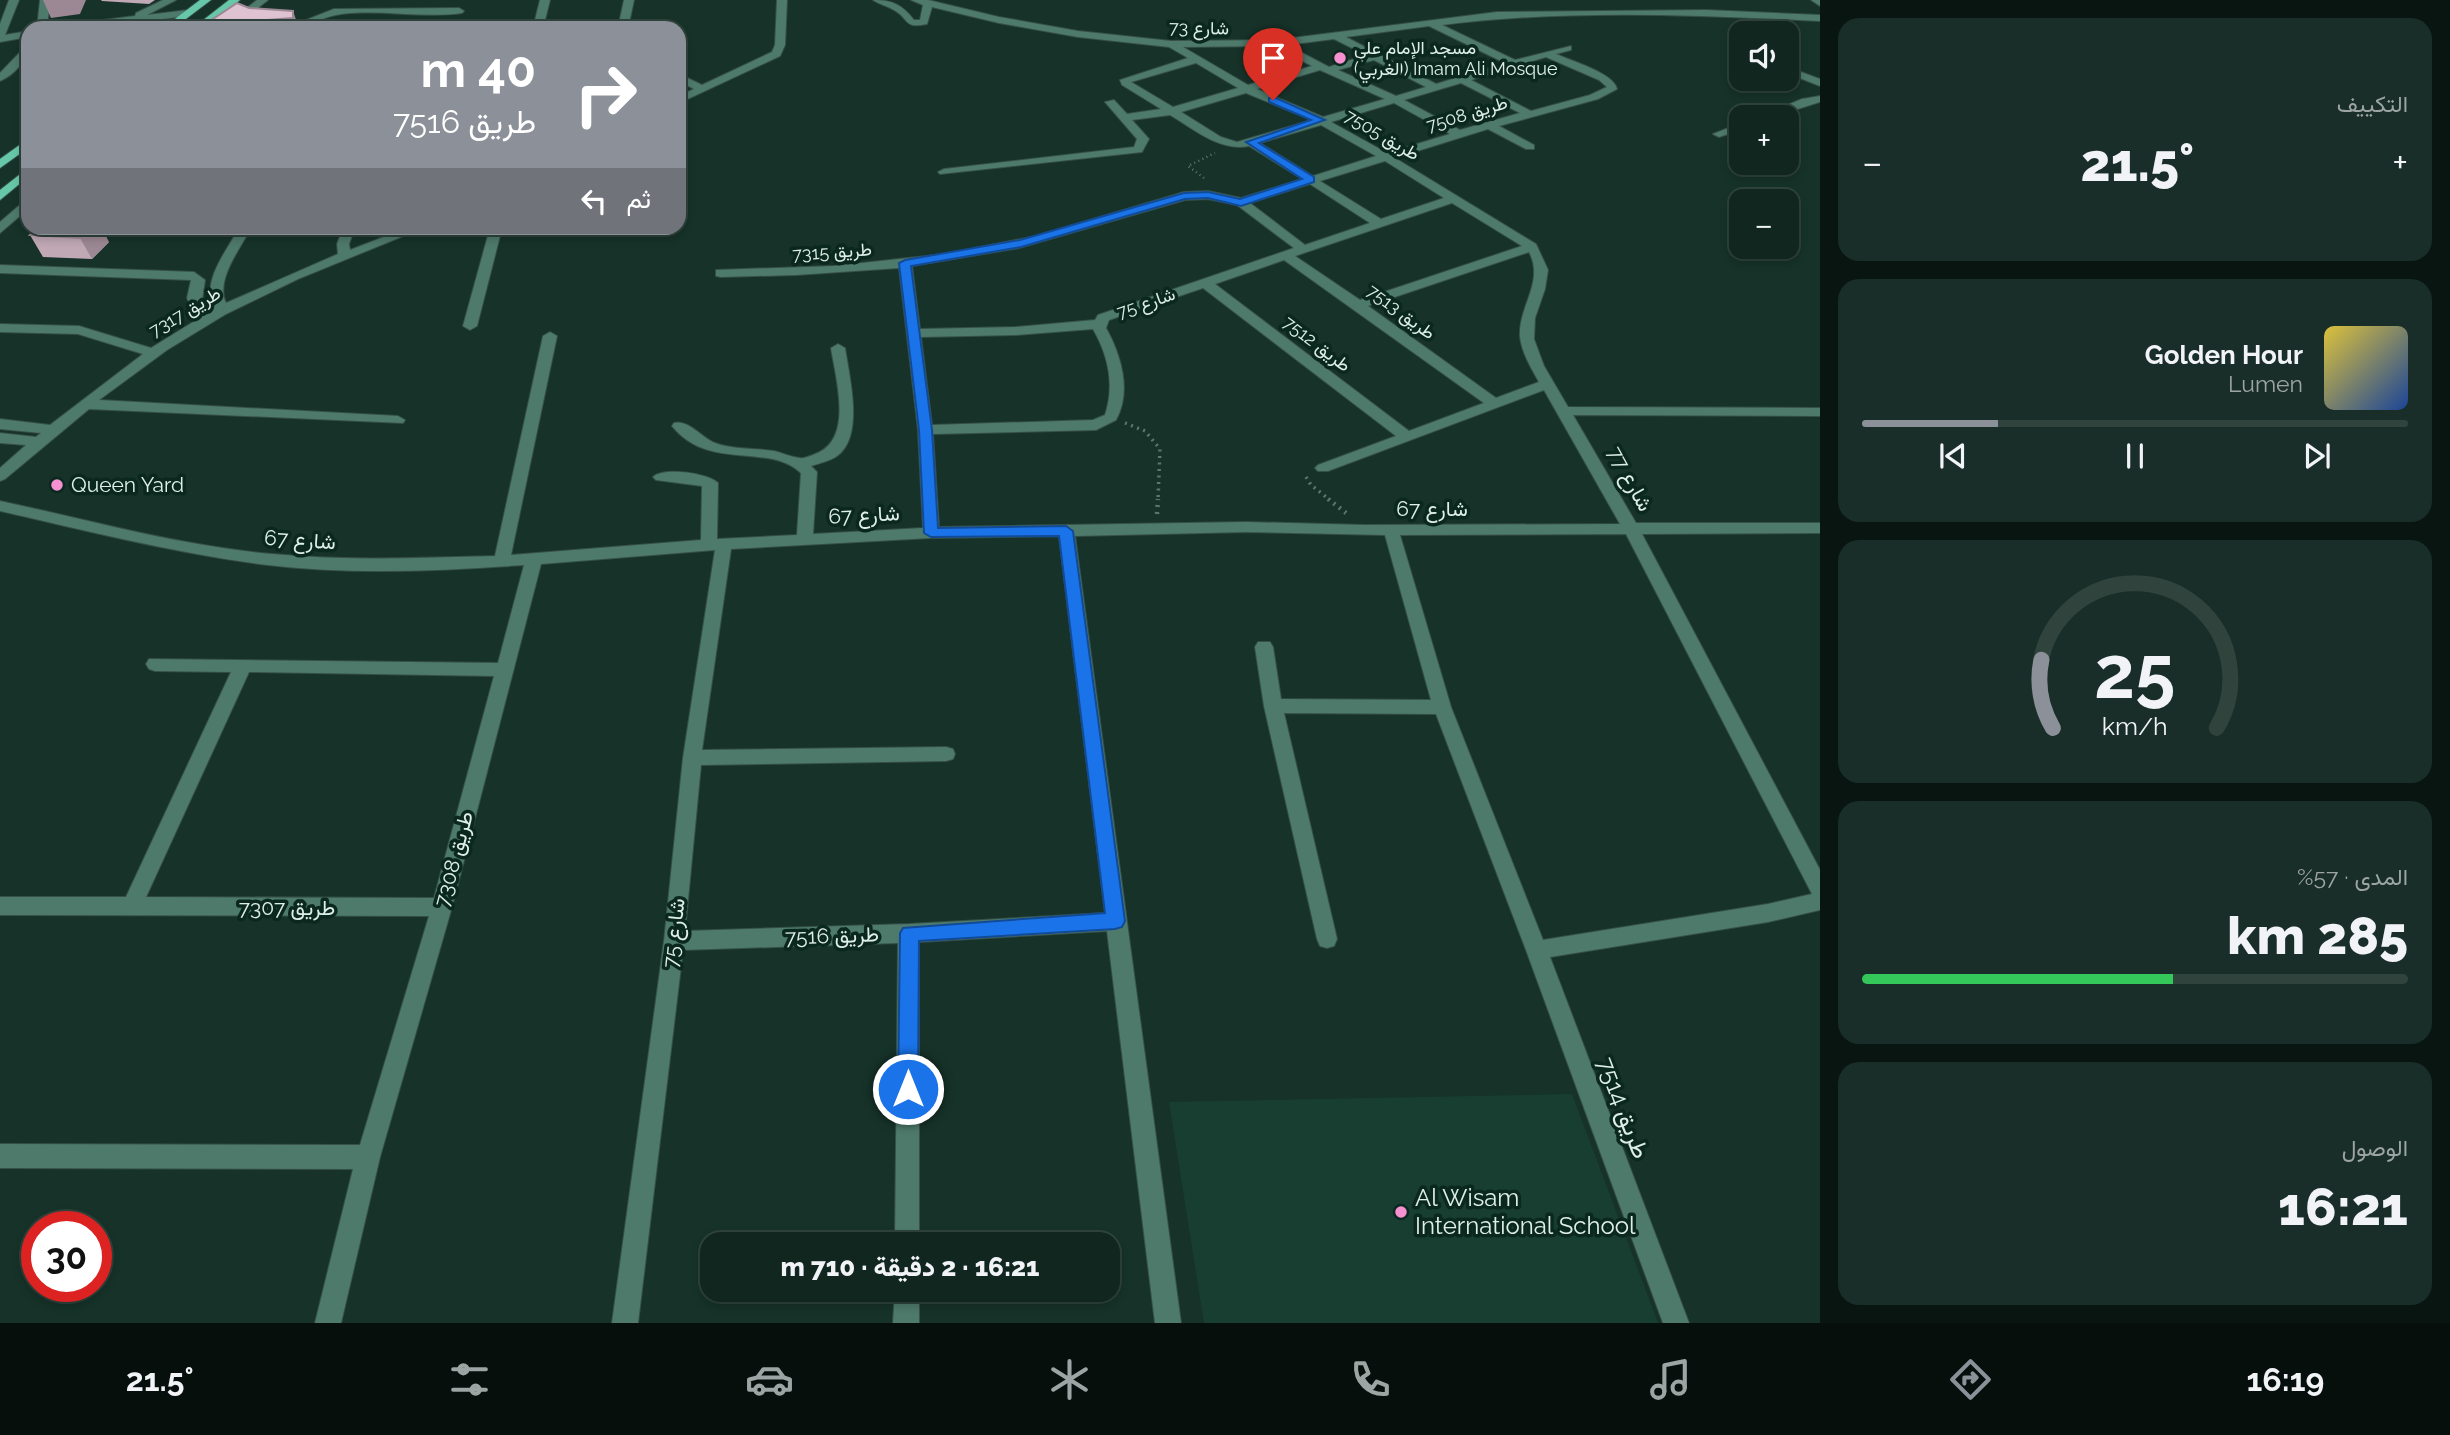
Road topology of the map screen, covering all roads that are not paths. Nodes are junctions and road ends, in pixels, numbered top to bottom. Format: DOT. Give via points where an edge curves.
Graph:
graph roads {
  1 [pos="14,0"];
  2 [pos="45,0"];
  3 [pos="171,0"];
  4 [pos="206,0"];
  5 [pos="235,0"];
  6 [pos="263,0"];
  7 [pos="545,0"];
  8 [pos="629,0"];
  9 [pos="782,0"];
  10 [pos="878,0"];
  11 [pos="1726,0"];
  12 [pos="921,1"];
  13 [pos="1782,8"];
  14 [pos="459,11"];
  15 [pos="188,13"];
  16 [pos="1747,15"];
  17 [pos="1795,16"];
  18 [pos="1820,18"];
  19 [pos="43,21"];
  20 [pos="125,21"];
  21 [pos="130,21"];
  22 [pos="177,21"];
  23 [pos="207,21"];
  24 [pos="240,21"];
  25 [pos="309,21"];
  26 [pos="540,21"];
  27 [pos="624,21"];
  28 [pos="1430,23"];
  29 [pos="1820,33"];
  30 [pos="21,35"];
  31 [pos="1336,36"];
  32 [pos="0,38"];
  33 [pos="1276,43"];
  34 [pos="1171,44"];
  35 [pos="1567,48"];
  36 [pos="1547,54"];
  37 [pos="1375,56"];
  38 [pos="21,57"];
  39 [pos="1194,60"];
  40 [pos="1512,63"];
  41 [pos="1325,69"];
  42 [pos="1801,75"];
  43 [pos="0,78"];
  44 [pos="1461,79"];
  45 [pos="686,81"];
  46 [pos="1820,83"];
  47 [pos="1435,87"];
  48 [pos="702,89"];
  49 [pos="1249,90"];
  50 [pos="686,97"];
  51 [pos="1395,99"];
  52 [pos="1820,99"];
  53 [pos="1110,102"];
  54 [pos="1795,105"];
  55 [pos="1173,111"];
  56 [pos="1529,114"];
  57 [pos="1125,118"];
  58 [pos="1321,120"];
  59 [pos="1489,125"];
  60 [pos="1729,130"];
  61 [pos="1459,134"];
  62 [pos="1719,134"];
  63 [pos="1251,142"];
  64 [pos="1530,147"];
  65 [pos="21,148"];
  66 [pos="1387,157"];
  67 [pos="0,165"];
  68 [pos="944,172"];
  69 [pos="21,177"];
  70 [pos="1310,180"];
  71 [pos="0,196"];
  72 [pos="1454,198"];
  73 [pos="1241,202"];
  74 [pos="21,209"];
  75 [pos="1380,224"];
  76 [pos="0,229"];
  77 [pos="241,235"];
  78 [pos="346,235"];
  79 [pos="400,235"];
  80 [pos="494,235"];
  81 [pos="1532,247"];
  82 [pos="1303,249"];
  83 [pos="1285,256"];
  84 [pos="345,257"];
  85 [pos="905,263"];
  86 [pos="0,269"];
  87 [pos="721,273"];
  88 [pos="1205,283"];
  89 [pos="1358,304"];
  90 [pos="223,310"];
  91 [pos="1099,324"];
  92 [pos="470,326"];
  93 [pos="0,328"];
  94 [pos="913,333"];
  95 [pos="550,336"];
  96 [pos="838,348"];
  97 [pos="152,353"];
  98 [pos="1548,384"];
  99 [pos="1493,403"];
  100 [pos="85,404"];
  101 [pos="1566,411"];
  102 [pos="1820,412"];
  103 [pos="398,420"];
  104 [pos="0,424"];
  105 [pos="679,426"];
  106 [pos="53,430"];
  107 [pos="925,430"];
  108 [pos="1406,436"];
  109 [pos="0,438"];
  110 [pos="39,442"];
  111 [pos="803,463"];
  112 [pos="1324,468"];
  113 [pos="0,476"];
  114 [pos="661,477"];
  115 [pos="0,506"];
  116 [pos="1820,528"];
  117 [pos="1391,530"];
  118 [pos="1632,530"];
  119 [pos="1066,531"];
  120 [pos="931,533"];
  121 [pos="805,540"];
  122 [pos="716,545"];
  123 [pos="534,559"];
  124 [pos="502,561"];
  125 [pos="1264,647"];
  126 [pos="155,664"];
  127 [pos="243,666"];
  128 [pos="504,670"];
  129 [pos="1273,706"];
  130 [pos="1442,707"];
  131 [pos="946,754"];
  132 [pos="692,758"];
  133 [pos="1820,890"];
  134 [pos="1820,901"];
  135 [pos="0,906"];
  136 [pos="442,907"];
  137 [pos="131,908"];
  138 [pos="1115,921"];
  139 [pos="909,933"];
  140 [pos="1326,939"];
  141 [pos="674,942"];
  142 [pos="1537,950"];
  143 [pos="0,1156"];
  144 [pos="368,1157"];
  145 [pos="907,1232"];
  146 [pos="907,1302"];
  147 [pos="328,1323"];
  148 [pos="625,1323"];
  149 [pos="906,1323"];
  150 [pos="1168,1323"];
  151 [pos="1676,1323"];
  1 -- 32 [label="street"];
  2 -- 19 [label="street"];
  3 -- 20 [label="street"];
  4 -- 15 [label="main road"];
  5 -- 23 [label="main road"];
  6 -- 24 [label="street"];
  7 -- 26 [label="street"];
  8 -- 27 [label="street"];
  9 -- 48 [label="street" via="776,54"];
  10 -- 12 [label="street" via="899,9 911,23 924,22"];
  11 -- 16 [label="street"];
  12 -- 34 [label="street, شارع 73" via="1078,34"];
  13 -- 17 [label="street"];
  14 -- 25 [label="street" via="334,12"];
  15 -- 21 [label="street"];
  15 -- 22 [label="main road"];
  16 -- 17 [label="street, شارع 73"];
  16 -- 28 [label="street, شارع 73" via="1494,11"];
  17 -- 18 [label="street, شارع 73"];
  17 -- 29 [label="street"];
  28 -- 31 [label="street, شارع 73"];
  28 -- 40 [label="street"];
  30 -- 32 [label="street"];
  31 -- 33 [label="street, شارع 73"];
  31 -- 37 [label="street"];
  33 -- 34 [label="street, شارع 73"];
  33 -- 41 [label="street"];
  34 -- 39 [label="street, طريق 7505"];
  35 -- 36 [label="street"];
  36 -- 40 [label="street"];
  36 -- 56 [label="street, طريق 7508" via="1612,85 1608,92 1594,97"];
  37 -- 41 [label="street"];
  37 -- 47 [label="street"];
  38 -- 43 [label="street"];
  39 -- 49 [label="street, طريق 7505"];
  39 -- 55 [label="street" via="1127,77 1126,83"];
  40 -- 44 [label="street"];
  41 -- 49 [label="street"];
  41 -- 51 [label="street"];
  42 -- 46 [label="street"];
  44 -- 47 [label="street"];
  44 -- 56 [label="street"];
  45 -- 48 [label="street"];
  47 -- 51 [label="street"];
  48 -- 50 [label="street"];
  49 -- 55 [label="street"];
  49 -- 58 [label="street, طريق 7505"];
  51 -- 58 [label="street"];
  51 -- 61 [label="street"];
  52 -- 54 [label="street"];
  53 -- 57 [label="street"];
  55 -- 57 [label="street"];
  55 -- 63 [label="street" via="1217,139 1237,145"];
  56 -- 59 [label="street, طريق 7508"];
  57 -- 68 [label="street" via="1143,139 1138,150 1129,153"];
  58 -- 63 [label="street"];
  58 -- 66 [label="street, طريق 7505"];
  59 -- 61 [label="street, طريق 7508"];
  59 -- 64 [label="street"];
  60 -- 62 [label="street"];
  61 -- 66 [label="street, طريق 7508"];
  63 -- 70 [label="street"];
  65 -- 67 [label="main road"];
  66 -- 70 [label="street, طريق 7508"];
  66 -- 72 [label="street, طريق 7505"];
  69 -- 71 [label="main road"];
  70 -- 73 [label="street"];
  70 -- 75 [label="street"];
  72 -- 75 [label="street, شارع 75"];
  72 -- 81 [label="street, طريق 7505"];
  73 -- 82 [label="street, طريق 7315"];
  73 -- 85 [label="street, طريق 7315" via="1184,196 1021,243"];
  74 -- 76 [label="street"];
  75 -- 82 [label="street, شارع 75"];
  77 -- 90 [label="street" via="217,282 216,295"];
  78 -- 84 [label="street"];
  79 -- 84 [label="street, طريق 7317"];
  80 -- 92 [label="street"];
  81 -- 89 [label="street"];
  81 -- 98 [label="street, شارع 77" via="1542,279 1527,336"];
  82 -- 83 [label="street, شارع 75"];
  83 -- 88 [label="street, شارع 75"];
  83 -- 89 [label="street, طريق 7513"];
  84 -- 90 [label="street, طريق 7317"];
  85 -- 87 [label="street, طريق 7315"];
  85 -- 94 [label="street"];
  86 -- 90 [label="street" via="194,276 199,279 196,303"];
  88 -- 91 [label="street, شارع 75" via="1108,316"];
  88 -- 108 [label="street, طريق 7512"];
  89 -- 99 [label="street, طريق 7513"];
  90 -- 97 [label="street, طريق 7317"];
  91 -- 94 [label="street"];
  91 -- 107 [label="street, شارع 75" via="1116,379 1111,417 1096,425"];
  93 -- 97 [label="street" via="79,330"];
  94 -- 107 [label="street"];
  95 -- 124 [label="street"];
  96 -- 111 [label="street" via="844,437 836,449"];
  97 -- 100 [label="street, طريق 7317"];
  98 -- 99 [label="street"];
  98 -- 101 [label="street, شارع 77"];
  99 -- 108 [label="street"];
  100 -- 103 [label="street"];
  100 -- 106 [label="street, طريق 7317"];
  101 -- 102 [label="street"];
  101 -- 118 [label="street, شارع 77"];
  104 -- 106 [label="street"];
  105 -- 111 [label="street" via="713,448"];
  106 -- 110 [label="street, طريق 7317"];
  107 -- 120 [label="street"];
  108 -- 112 [label="street"];
  109 -- 110 [label="street"];
  110 -- 113 [label="street, طريق 7317"];
  111 -- 121 [label="street" via="810,471"];
  114 -- 122 [label="street, شارع 75" via="710,483"];
  115 -- 124 [label="street, شارع 67" via="200,550 270,560 385,565"];
  116 -- 118 [label="street, شارع 67"];
  117 -- 118 [label="street, شارع 67"];
  117 -- 119 [label="street, شارع 67"];
  117 -- 130 [label="street, طريق 7514"];
  118 -- 133 [label="street, شارع 77"];
  119 -- 120 [label="street, شارع 67"];
  119 -- 138 [label="street"];
  120 -- 121 [label="street, شارع 67"];
  121 -- 122 [label="street, شارع 67"];
  122 -- 123 [label="street, شارع 67"];
  122 -- 132 [label="street, شارع 75"];
  123 -- 124 [label="street, شارع 67"];
  123 -- 128 [label="street, طريق 7308"];
  125 -- 129 [label="street"];
  126 -- 127 [label="street"];
  127 -- 128 [label="street"];
  127 -- 137 [label="street"];
  128 -- 136 [label="street, طريق 7308"];
  129 -- 130 [label="street"];
  129 -- 140 [label="street"];
  130 -- 142 [label="street, طريق 7514"];
  131 -- 132 [label="street"];
  132 -- 141 [label="street, شارع 75"];
  134 -- 142 [label="street" via="1768,914"];
  135 -- 137 [label="street, طريق 7307"];
  136 -- 137 [label="street, طريق 7307"];
  136 -- 144 [label="street, طريق 7308"];
  138 -- 139 [label="street, طريق 7516"];
  138 -- 150 [label="street"];
  139 -- 141 [label="street, طريق 7516"];
  139 -- 145 [label="street"];
  141 -- 148 [label="street, شارع 75"];
  142 -- 151 [label="street, طريق 7514"];
  143 -- 144 [label="street"];
  144 -- 147 [label="street, طريق 7308"];
  146 -- 149 [label="street"];
}
